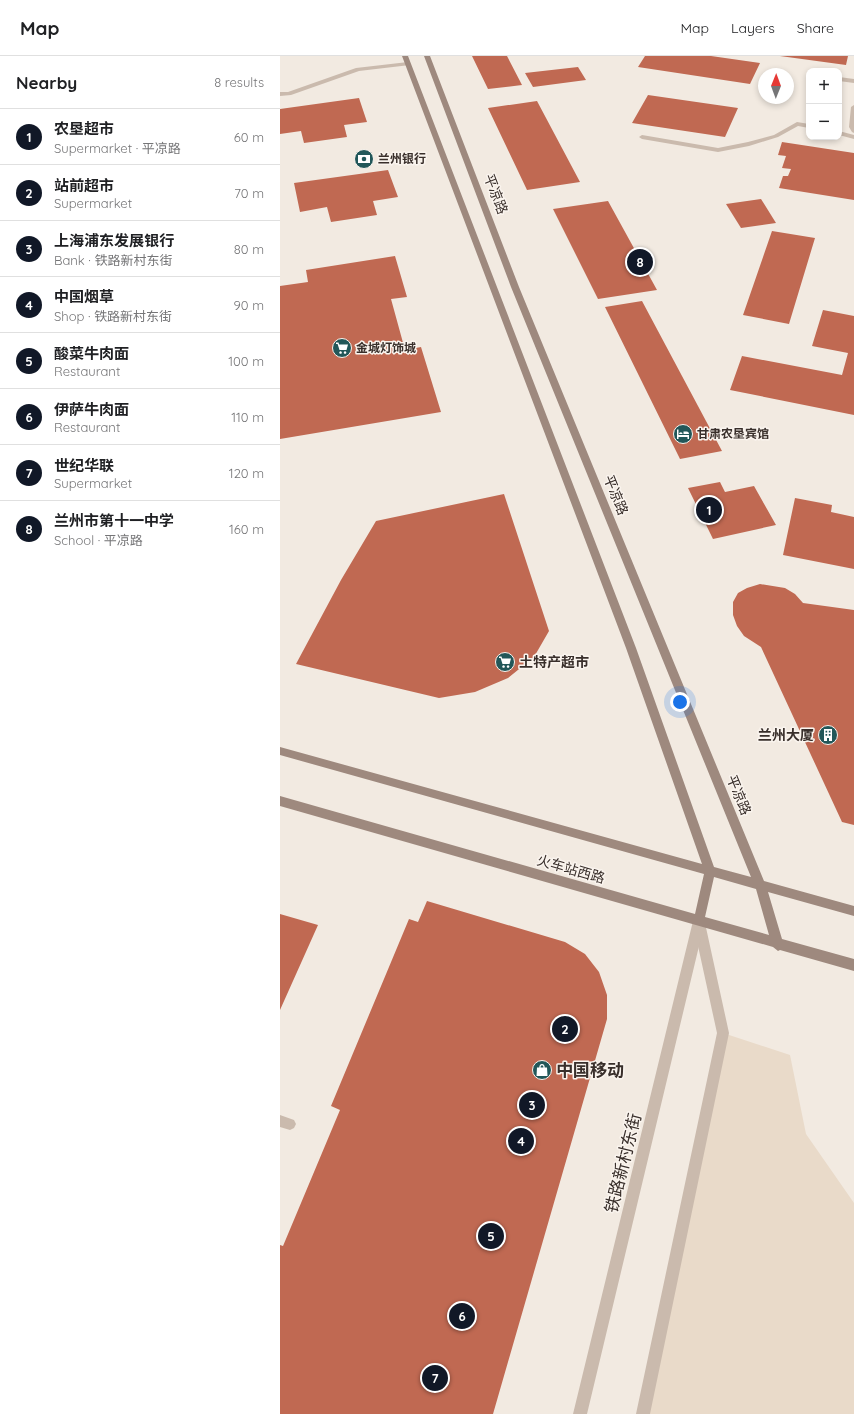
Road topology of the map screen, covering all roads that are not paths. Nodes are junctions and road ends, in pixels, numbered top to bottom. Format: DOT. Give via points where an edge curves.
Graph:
graph roads {
  1 [pos="426,56"];
  2 [pos="406,60"];
  3 [pos="842,79"];
  4 [pos="854,81"];
  5 [pos="280,94"];
  6 [pos="854,107"];
  7 [pos="806,126"];
  8 [pos="854,131"];
  9 [pos="842,134"];
  10 [pos="642,137"];
  11 [pos="854,137"];
  12 [pos="280,751"];
  13 [pos="280,801"];
  14 [pos="710,870"];
  15 [pos="760,885"];
  16 [pos="854,911"];
  17 [pos="699,921"];
  18 [pos="778,944"];
  19 [pos="854,965"];
  20 [pos="580,1414"];
  21 [pos="643,1414"];
  1 -- 15 [label="street, 平凉路" via="516,287"];
  2 -- 5 [label="street" via="358,69 289,94"];
  2 -- 14 [label="street" via="631,648"];
  3 -- 4 [label="street"];
  6 -- 8 [label="street"];
  7 -- 10 [label="street" via="797,124 776,136 718,150"];
  9 -- 11 [label="street"];
  12 -- 14 [label="street"];
  13 -- 17 [label="street, 火车站西路"];
  14 -- 15 [label="street"];
  14 -- 17 [label="street"];
  15 -- 16 [label="street"];
  15 -- 18 [label="street, 平凉路"];
  17 -- 18 [label="street, 火车站西路"];
  17 -- 20 [label="street, 铁路新村东街"];
  17 -- 21 [label="street" via="723,1033"];
  18 -- 19 [label="street, 火车站西路"];
}
